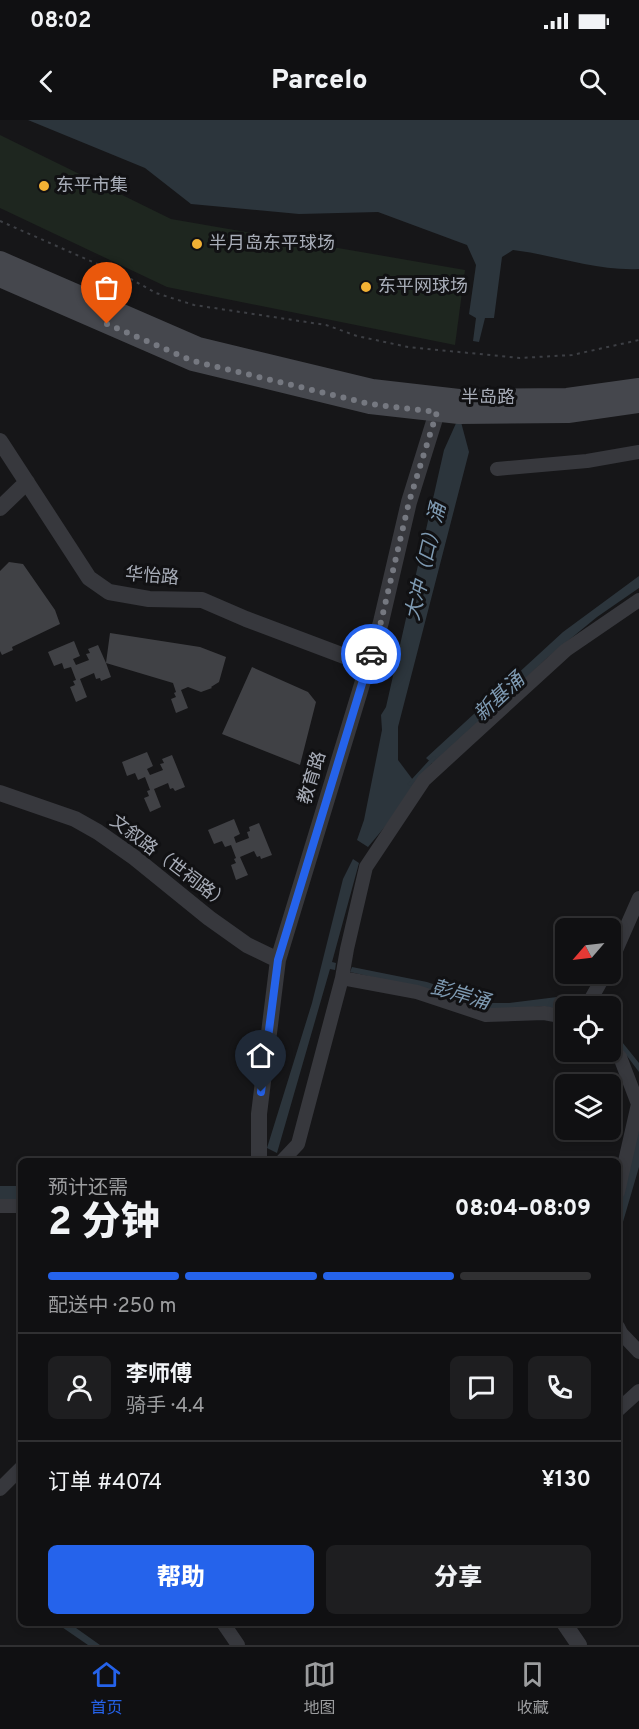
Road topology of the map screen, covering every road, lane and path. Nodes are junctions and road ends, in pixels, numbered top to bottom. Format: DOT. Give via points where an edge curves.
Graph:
graph roads {
  1 [pos="0,221"];
  2 [pos="0,261"];
  3 [pos="0,277"];
  4 [pos="639,340"];
  5 [pos="639,388"];
  6 [pos="639,403"];
  7 [pos="437,412"];
  8 [pos="0,441"];
  9 [pos="639,452"];
  10 [pos="497,469"];
  11 [pos="27,482"];
  12 [pos="0,508"];
  13 [pos="639,600"];
  14 [pos="368,665"];
  15 [pos="0,792"];
  16 [pos="639,898"];
  17 [pos="621,939"];
  18 [pos="278,960"];
  19 [pos="342,978"];
  20 [pos="555,1015"];
  21 [pos="621,1060"];
  22 [pos="259,1158"];
  23 [pos="285,1158"];
  24 [pos="621,1179"];
  25 [pos="0,1206"];
  26 [pos="18,1206"];
  27 [pos="621,1333"];
  28 [pos="639,1352"];
  29 [pos="639,1391"];
  30 [pos="621,1407"];
  31 [pos="18,1471"];
  32 [pos="0,1489"];
  33 [pos="225,1626"];
  34 [pos="566,1626"];
  35 [pos="238,1645"];
  36 [pos="579,1645"];
  1 -- 4 [label="path" via="156,293 194,305 327,325 408,347 520,358 572,355"];
  2 -- 5 [label="main road, 半岛路" via="198,347 372,389 459,399 567,398"];
  3 -- 7 [label="main road, 半岛路" via="193,361 370,404"];
  6 -- 7 [label="main road, 半岛路" via="568,413"];
  7 -- 14 [label="street, 教育路" via="409,502"];
  8 -- 11 [label="street, 华怡路"];
  9 -- 10 [label="street"];
  11 -- 12 [label="street"];
  11 -- 14 [label="street, 华怡路" via="89,578 109,592 149,599 202,600"];
  13 -- 19 [label="street" via="566,650 424,780 366,867"];
  14 -- 18 [label="street, 教育路"];
  15 -- 18 [label="street, 文叙路（世祠路）" via="75,819 98,832 209,918 247,945"];
  16 -- 17 [label="street"];
  18 -- 22 [label="street, 教育路" via="259,1114"];
  19 -- 20 [label="street" via="417,992 486,1015"];
  19 -- 23 [label="street" via="298,1144"];
  21 -- 24 [label="street" via="638,1104"];
  25 -- 26 [label="street"];
  27 -- 28 [label="street"];
  29 -- 30 [label="street"];
  31 -- 32 [label="street"];
  33 -- 35 [label="street"];
  34 -- 36 [label="street"];
}
